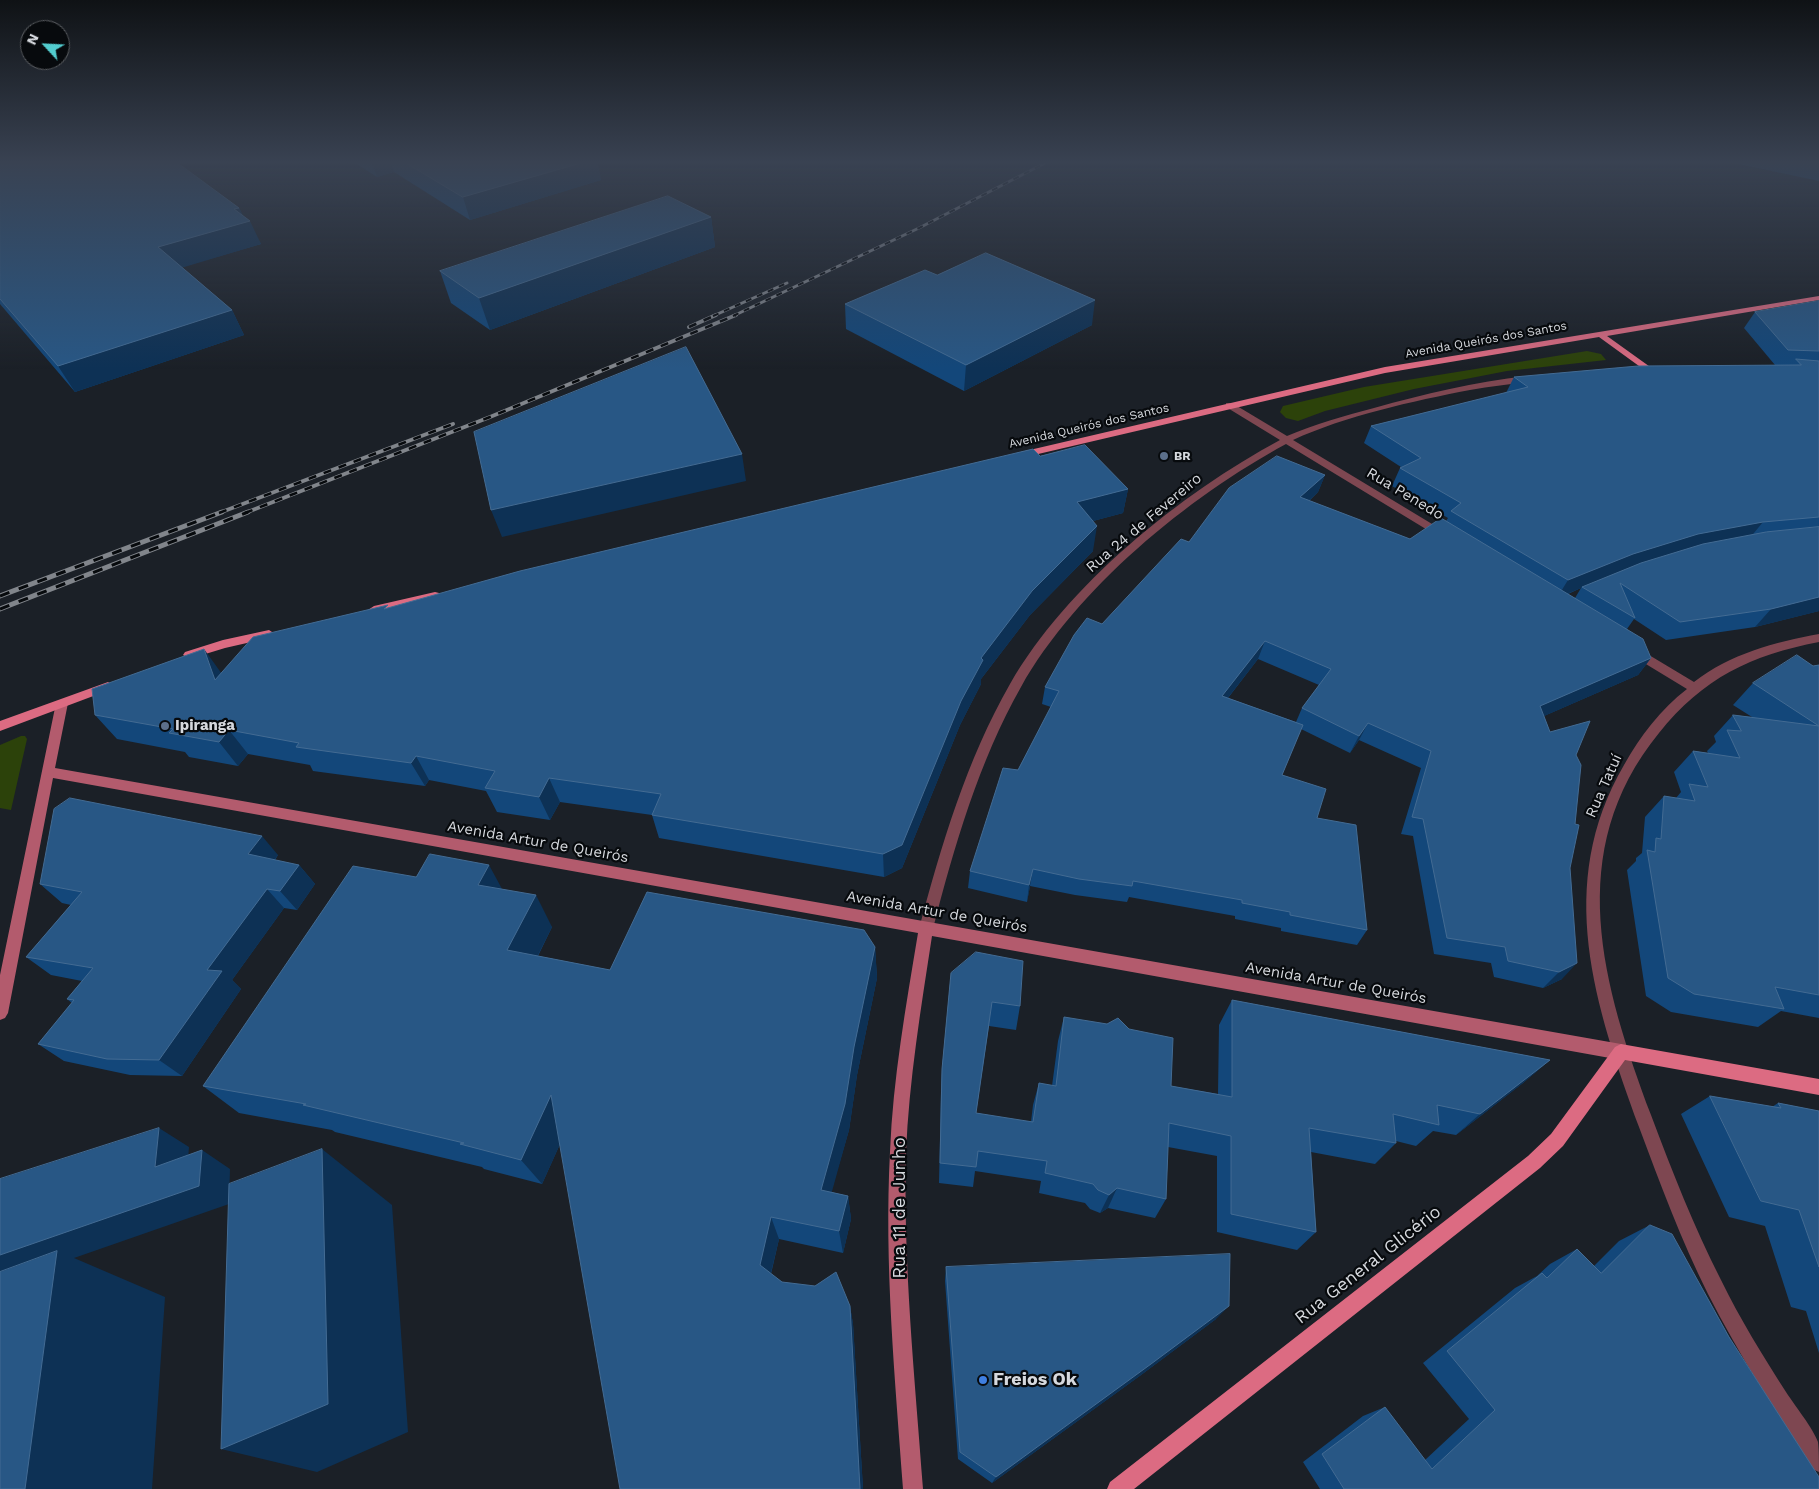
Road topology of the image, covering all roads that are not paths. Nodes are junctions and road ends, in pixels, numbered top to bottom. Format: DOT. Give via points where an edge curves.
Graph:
graph roads {
  1 [pos="1819,298"];
  2 [pos="1600,334"];
  3 [pos="1634,371"];
  4 [pos="1655,371"];
  5 [pos="1533,378"];
  6 [pos="1229,405"];
  7 [pos="1286,440"];
  8 [pos="1013,457"];
  9 [pos="1451,540"];
  10 [pos="444,594"];
  11 [pos="367,611"];
  12 [pos="281,631"];
  13 [pos="1819,638"];
  14 [pos="1623,644"];
  15 [pos="177,660"];
  16 [pos="115,683"];
  17 [pos="1693,687"];
  18 [pos="62,703"];
  19 [pos="0,726"];
  20 [pos="48,772"];
  21 [pos="926,928"];
  22 [pos="0,1013"];
  23 [pos="1621,1052"];
  24 [pos="1819,1087"];
  25 [pos="1819,1462"];
  26 [pos="913,1489"];
  27 [pos="1117,1489"];
  1 -- 2 [label="main road, Avenida Queirós dos Santos"];
  2 -- 4 [label="main road"];
  2 -- 6 [label="main road, Avenida Queirós dos Santos" via="1385,370"];
  3 -- 4 [label="street"];
  5 -- 7 [label="street, Rua 24 de Fevereiro" via="1423,397 1328,424"];
  6 -- 7 [label="street, Rua Penedo"];
  6 -- 8 [label="main road, Avenida Queirós dos Santos"];
  7 -- 9 [label="street, Rua Penedo"];
  7 -- 21 [label="street, Rua 24 de Fevereiro" via="1253,458 1190,501 1149,534 1092,587 1053,631 1022,674 992,732 954,828"];
  10 -- 11 [label="main road"];
  12 -- 15 [label="main road" via="223,644"];
  13 -- 17 [label="street, Rua Tatuí" via="1781,645 1735,662"];
  14 -- 17 [label="street"];
  16 -- 18 [label="main road"];
  17 -- 23 [label="street, Rua Tatuí" via="1638,751 1620,781 1599,838 1592,910 1596,949 1602,988"];
  18 -- 19 [label="main road"];
  18 -- 20 [label="street"];
  20 -- 21 [label="street, Avenida Artur de Queirós"];
  20 -- 22 [label="street"];
  21 -- 23 [label="street, Avenida Artur de Queirós"];
  21 -- 26 [label="street, Rua 11 de Junho" via="902,1096 897,1182 899,1280"];
  23 -- 24 [label="main road, Avenida Artur de Queirós"];
  23 -- 25 [label="street, Rua Tatuí" via="1658,1158 1727,1312"];
  23 -- 27 [label="main road, Rua General Glicério" via="1558,1140 1534,1162"];
}
